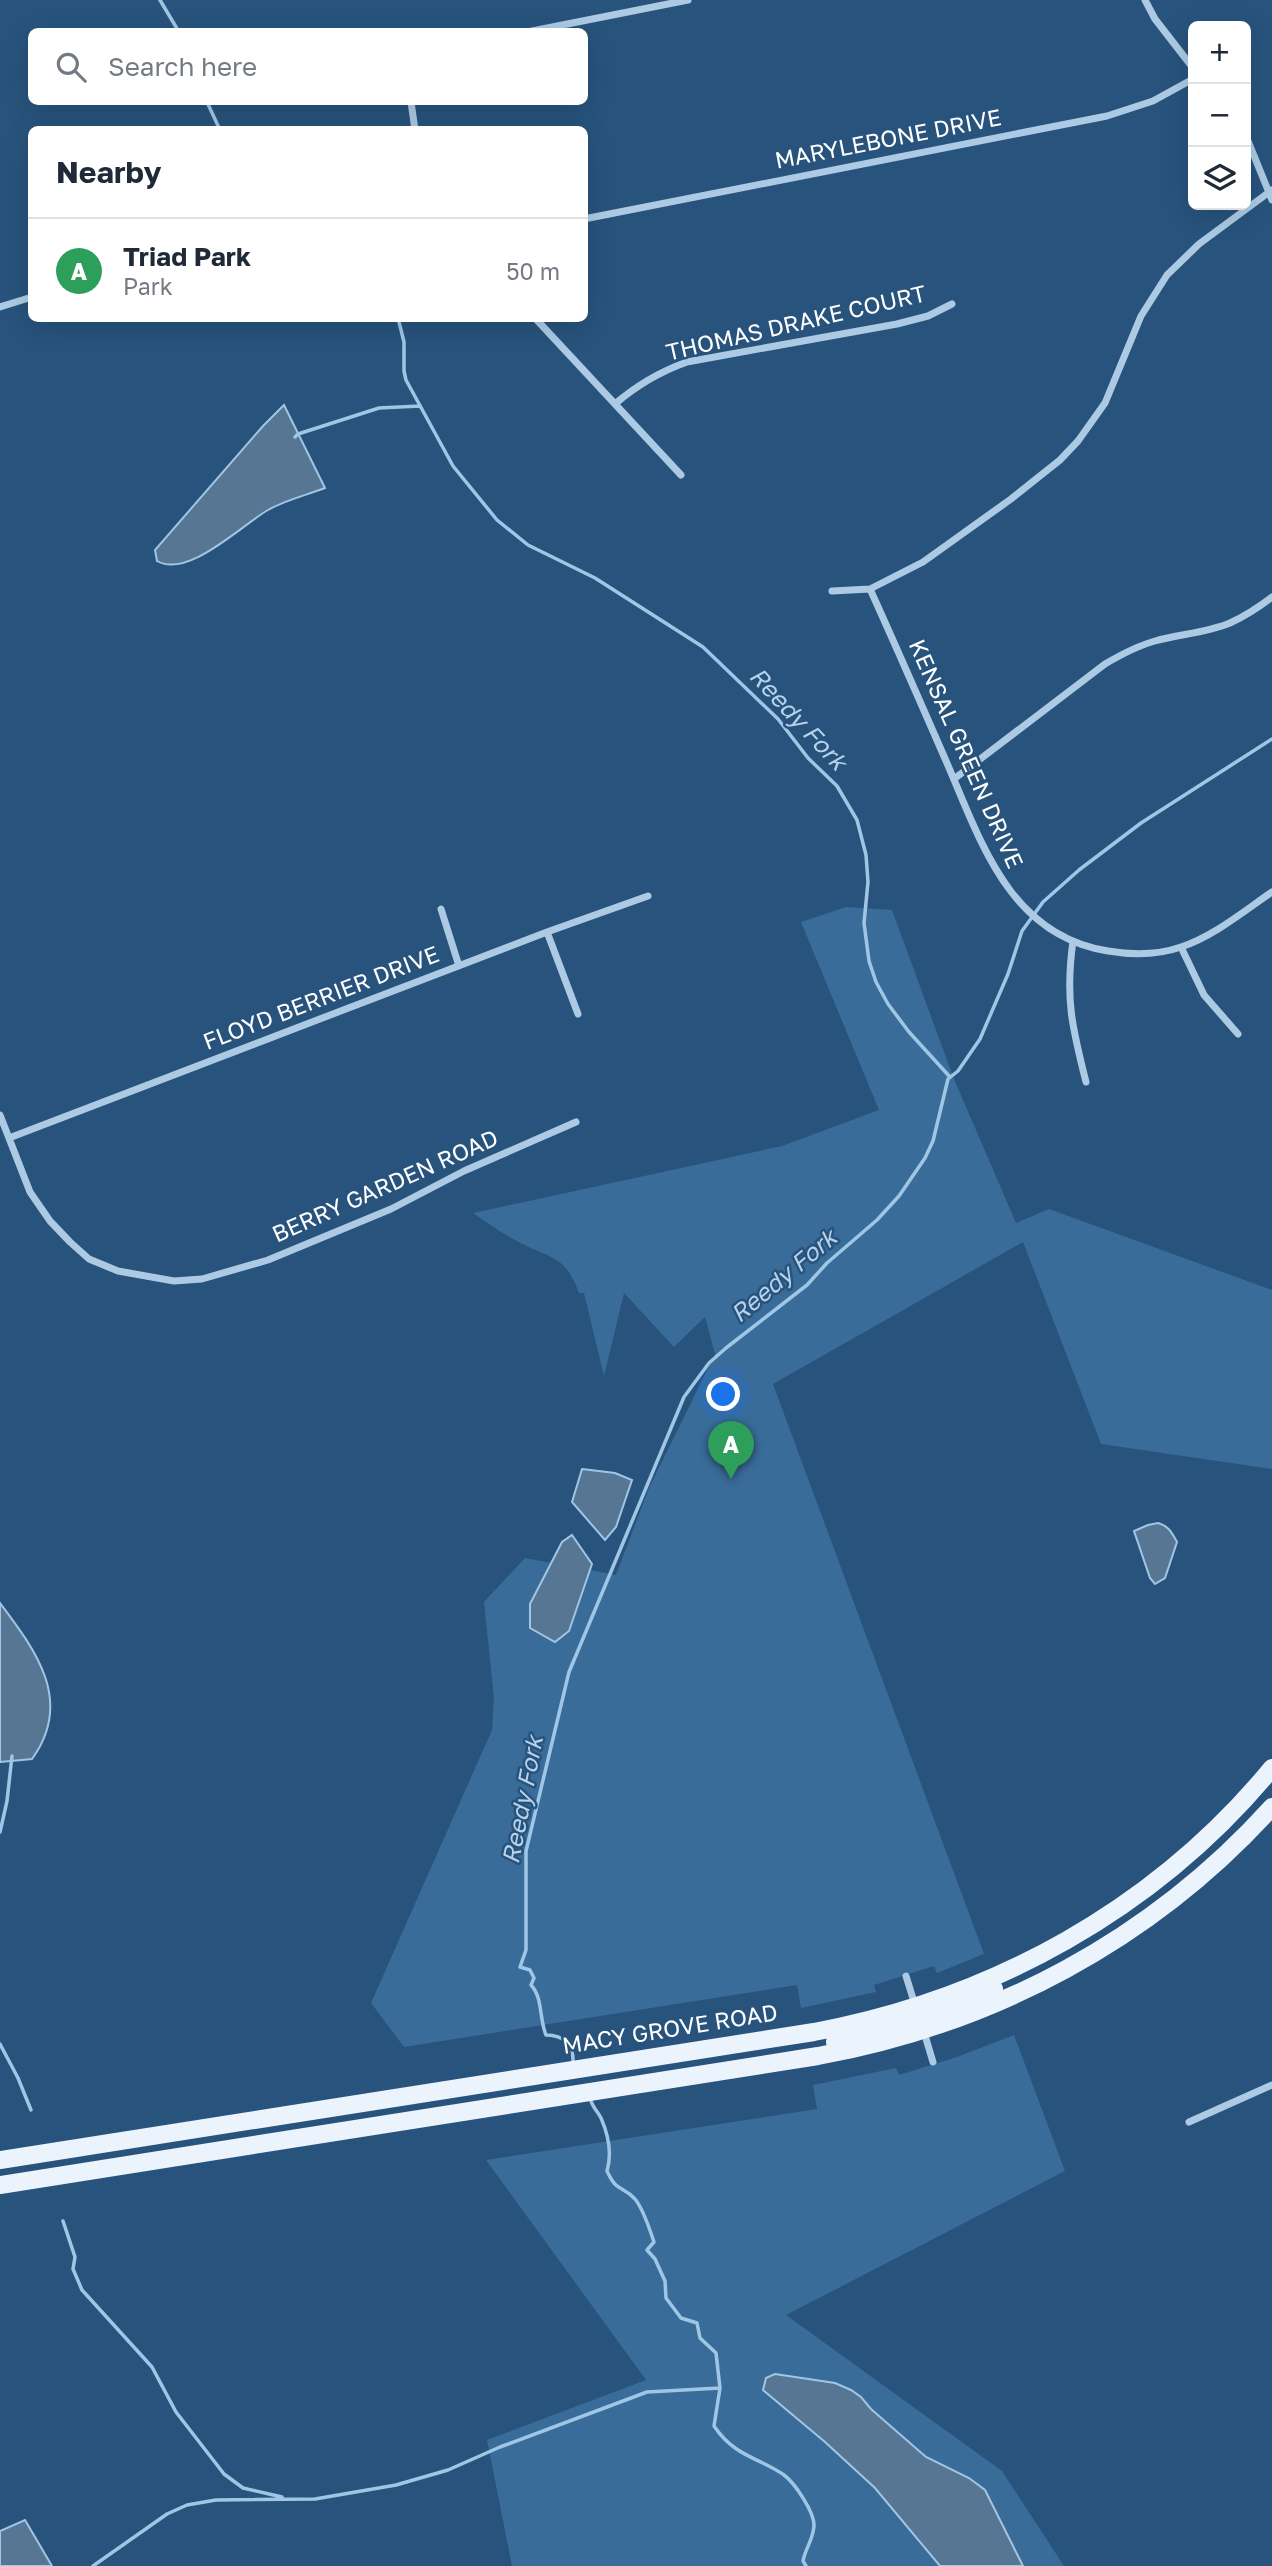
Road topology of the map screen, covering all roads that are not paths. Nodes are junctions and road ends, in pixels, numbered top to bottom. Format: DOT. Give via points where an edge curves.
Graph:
graph roads {
  1 [pos="688,0"];
  2 [pos="1145,0"];
  3 [pos="547,28"];
  4 [pos="1188,62"];
  5 [pos="1188,82"];
  6 [pos="411,105"];
  7 [pos="414,126"];
  8 [pos="1251,147"];
  9 [pos="1271,194"];
  10 [pos="588,218"];
  11 [pos="28,298"];
  12 [pos="951,304"];
  13 [pos="0,307"];
  14 [pos="539,322"];
  15 [pos="615,404"];
  16 [pos="681,475"];
  17 [pos="870,589"];
  18 [pos="832,591"];
  19 [pos="1272,597"];
  20 [pos="954,779"];
  21 [pos="1272,892"];
  22 [pos="648,896"];
  23 [pos="441,909"];
  24 [pos="547,932"];
  25 [pos="1073,942"];
  26 [pos="1181,947"];
  27 [pos="459,966"];
  28 [pos="578,1014"];
  29 [pos="1238,1034"];
  30 [pos="1086,1082"];
  31 [pos="0,1115"];
  32 [pos="576,1122"];
  33 [pos="9,1138"];
  34 [pos="1272,1768"];
  35 [pos="1272,1807"];
  36 [pos="1073,1937"];
  37 [pos="906,1976"];
  38 [pos="916,2007"];
  39 [pos="923,2031"];
  40 [pos="933,2062"];
  41 [pos="720,2072"];
  42 [pos="1272,2085"];
  43 [pos="1189,2122"];
  44 [pos="3,2160"];
  45 [pos="0,2185"];
  1 -- 3 [label="street"];
  2 -- 4 [label="street"];
  5 -- 10 [label="street, MARYLEBONE DRIVE" via="1153,101 1107,116"];
  6 -- 7 [label="street"];
  8 -- 9 [label="street"];
  9 -- 17 [label="street" via="1199,244 1167,275 1141,316 1105,403 1060,460 957,539"];
  11 -- 13 [label="street"];
  12 -- 15 [label="street, THOMAS DRAKE COURT" via="897,324 687,362 664,370"];
  14 -- 15 [label="street"];
  15 -- 16 [label="street"];
  17 -- 18 [label="street"];
  17 -- 20 [label="street, KENSAL GREEN DRIVE"];
  19 -- 20 [label="street" via="1230,623 1128,650"];
  20 -- 25 [label="street, KENSAL GREEN DRIVE" via="1004,885 1022,907"];
  21 -- 26 [label="street, KENSAL GREEN DRIVE" via="1208,935"];
  22 -- 24 [label="street, FLOYD BERRIER DRIVE"];
  23 -- 27 [label="street"];
  24 -- 27 [label="street, FLOYD BERRIER DRIVE"];
  24 -- 28 [label="street"];
  25 -- 26 [label="street, KENSAL GREEN DRIVE" via="1129,954"];
  25 -- 30 [label="street" via="1068,1003"];
  26 -- 29 [label="street" via="1204,995"];
  27 -- 33 [label="street, FLOYD BERRIER DRIVE"];
  31 -- 33 [label="street, BERRY GARDEN ROAD"];
  32 -- 33 [label="street, BERRY GARDEN ROAD" via="391,1209 268,1260 202,1279 174,1281 118,1271 89,1259 50,1221 30,1192"];
  34 -- 36 [label="main road, MACY GROVE ROAD" via="1221,1825 1174,1867"];
  35 -- 39 [label="main road" via="1190,1886 1113,1943 1024,1991"];
  36 -- 38 [label="main road, MACY GROVE ROAD" via="995,1977"];
  36 -- 39 [label="main road" via="985,1994 933,2016"];
  37 -- 38 [label="street"];
  38 -- 41 [label="main road" via="912,2017 899,2025"];
  38 -- 44 [label="main road, MACY GROVE ROAD" via="827,2029"];
  39 -- 40 [label="street"];
  39 -- 41 [label="main road" via="845,2051"];
  41 -- 45 [label="main road"];
  42 -- 43 [label="street"];
}
